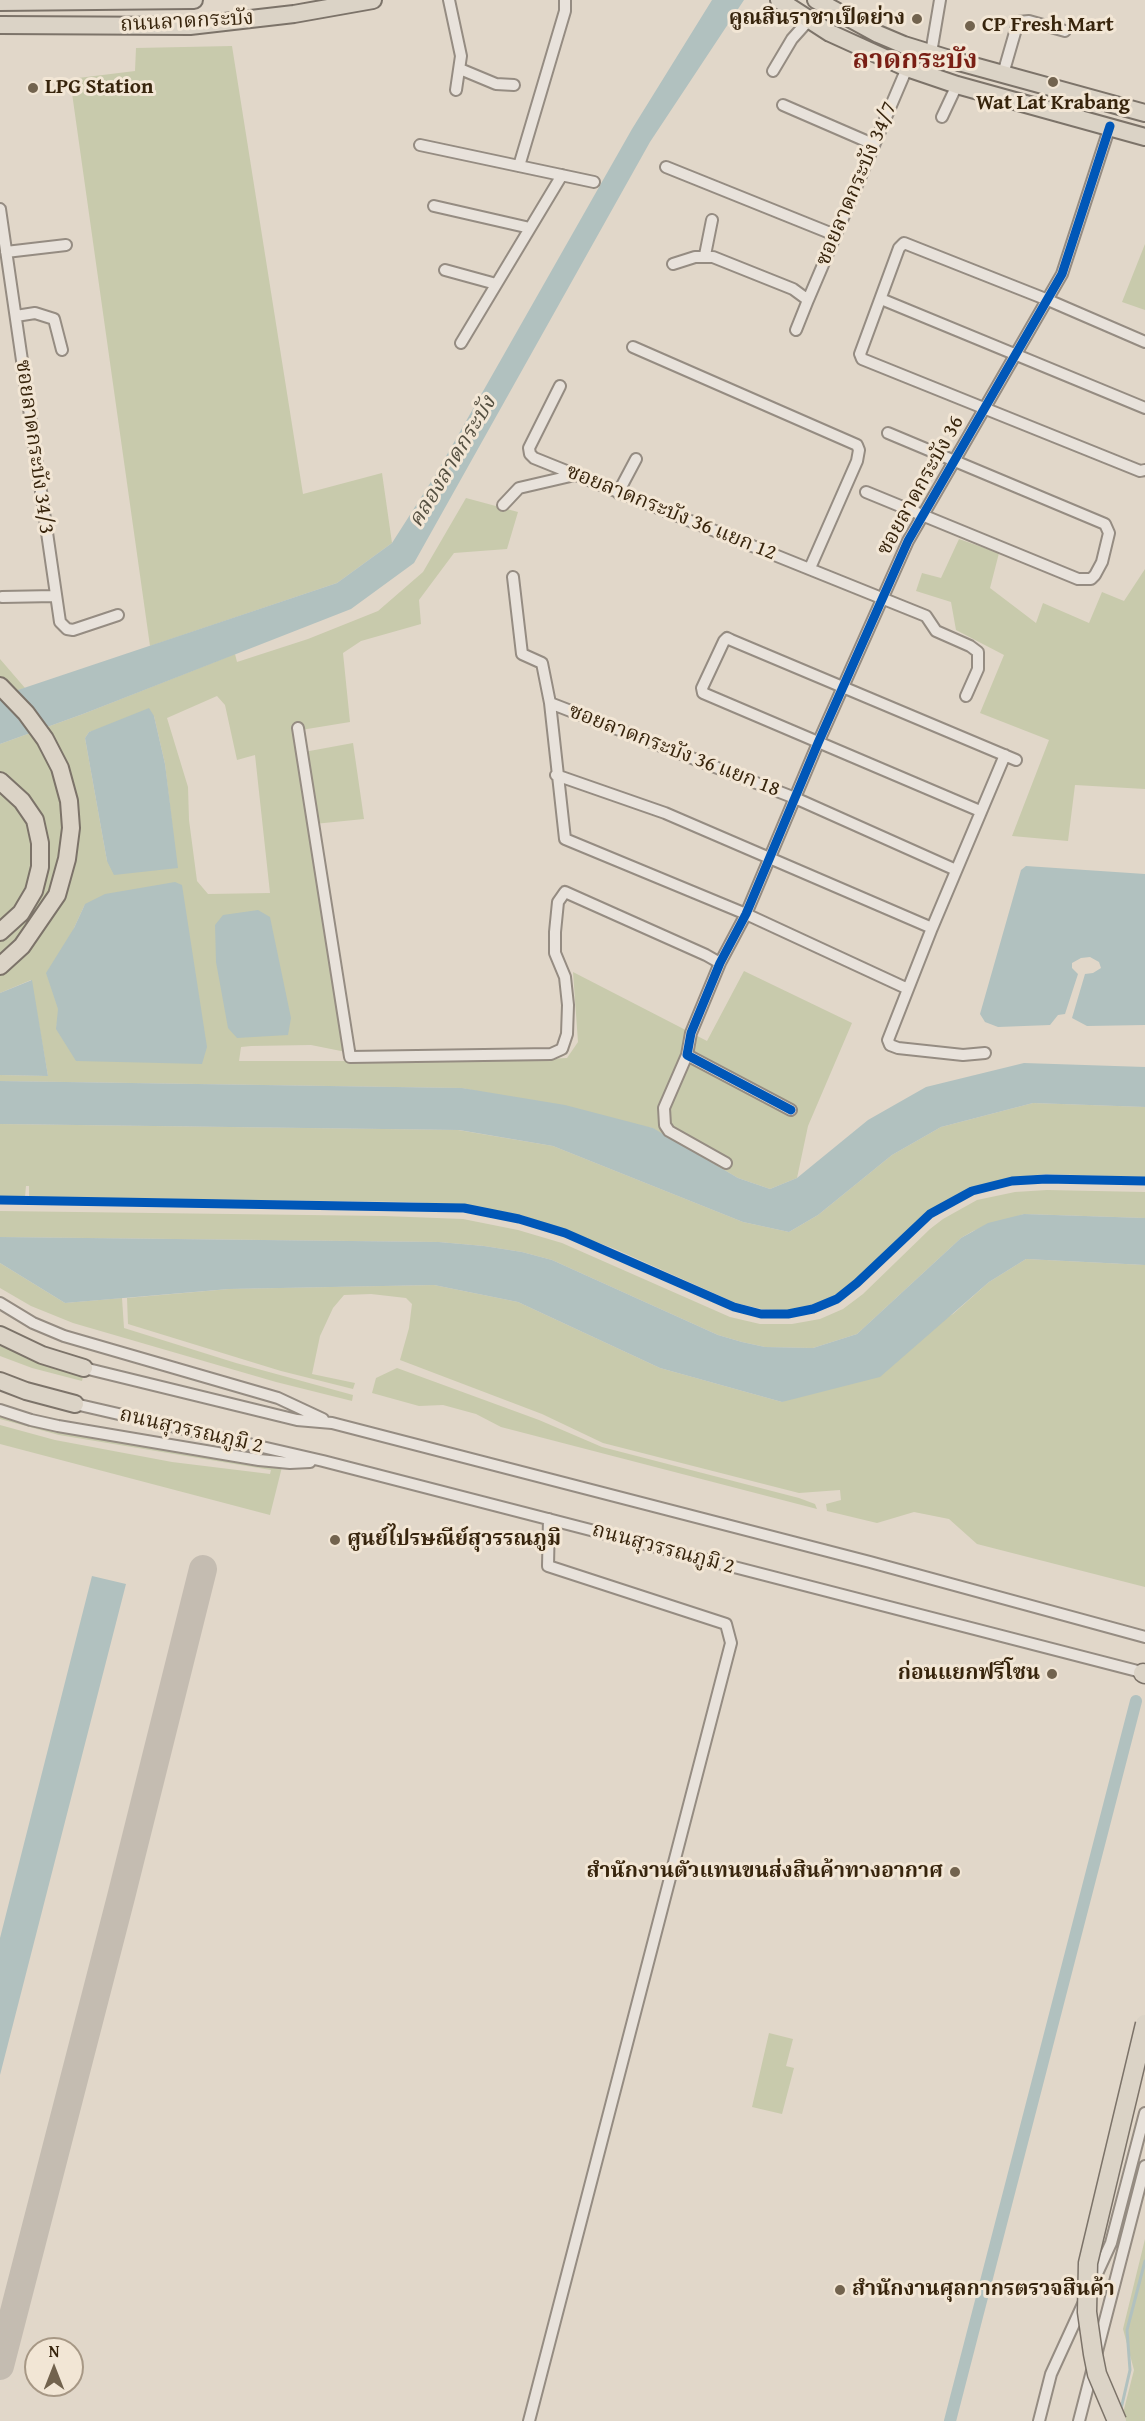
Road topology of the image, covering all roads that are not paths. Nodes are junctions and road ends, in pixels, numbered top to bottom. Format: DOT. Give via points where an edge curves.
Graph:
graph roads {
  1 [pos="194,0"];
  2 [pos="373,0"];
  3 [pos="449,0"];
  4 [pos="565,0"];
  5 [pos="779,0"];
  6 [pos="816,0"];
  7 [pos="940,0"];
  8 [pos="82,1"];
  9 [pos="122,1"];
  10 [pos="188,1"];
  11 [pos="0,2"];
  12 [pos="805,17"];
  13 [pos="0,25"];
  14 [pos="190,26"];
  15 [pos="1065,32"];
  16 [pos="931,53"];
  17 [pos="907,68"];
  18 [pos="460,69"];
  19 [pos="773,71"];
  20 [pos="1003,74"];
  21 [pos="514,85"];
  22 [pos="957,85"];
  23 [pos="456,90"];
  24 [pos="783,105"];
  25 [pos="1118,105"];
  26 [pos="1145,113"];
  27 [pos="942,117"];
  28 [pos="1110,126"];
  29 [pos="1145,137"];
  30 [pos="873,144"];
  31 [pos="420,145"];
  32 [pos="519,166"];
  33 [pos="666,167"];
  34 [pos="562,175"];
  35 [pos="594,182"];
  36 [pos="434,206"];
  37 [pos="0,209"];
  38 [pos="712,220"];
  39 [pos="530,228"];
  40 [pos="835,235"];
  41 [pos="66,245"];
  42 [pos="6,252"];
  43 [pos="705,255"];
  44 [pos="673,264"];
  45 [pos="445,270"];
  46 [pos="496,284"];
  47 [pos="880,299"];
  48 [pos="808,300"];
  49 [pos="1048,300"];
  50 [pos="16,316"];
  51 [pos="796,330"];
  52 [pos="1145,342"];
  53 [pos="461,343"];
  54 [pos="633,347"];
  55 [pos="62,350"];
  56 [pos="1016,354"];
  57 [pos="560,386"];
  58 [pos="985,408"];
  59 [pos="1145,408"];
  60 [pos="888,432"];
  61 [pos="636,459"];
  62 [pos="954,462"];
  63 [pos="1145,470"];
  64 [pos="576,475"];
  65 [pos="866,492"];
  66 [pos="618,493"];
  67 [pos="503,505"];
  68 [pos="924,515"];
  69 [pos="810,568"];
  70 [pos="513,577"];
  71 [pos="55,596"];
  72 [pos="2,597"];
  73 [pos="882,599"];
  74 [pos="118,615"];
  75 [pos="0,686"];
  76 [pos="843,686"];
  77 [pos="966,696"];
  78 [pos="550,704"];
  79 [pos="297,728"];
  80 [pos="818,743"];
  81 [pos="1005,755"];
  82 [pos="1016,760"];
  83 [pos="556,775"];
  84 [pos="0,781"];
  85 [pos="795,798"];
  86 [pos="980,811"];
  87 [pos="770,857"];
  88 [pos="956,870"];
  89 [pos="746,914"];
  90 [pos="932,928"];
  91 [pos="0,932"];
  92 [pos="720,963"];
  93 [pos="0,966"];
  94 [pos="908,989"];
  95 [pos="985,1053"];
  96 [pos="687,1055"];
  97 [pos="791,1110"];
  98 [pos="726,1163"];
  99 [pos="0,1303"];
  100 [pos="0,1335"];
  101 [pos="84,1368"];
  102 [pos="0,1381"];
  103 [pos="75,1404"];
  104 [pos="0,1410"];
  105 [pos="332,1423"];
  106 [pos="323,1461"];
  107 [pos="549,1519"];
  108 [pos="1145,1637"];
  109 [pos="1144,1673"];
  110 [pos="1145,2024"];
  111 [pos="1145,2113"];
  112 [pos="1145,2166"];
  113 [pos="529,2421"];
  114 [pos="1039,2421"];
  115 [pos="1079,2421"];
  116 [pos="1117,2421"];
  1 -- 10 [label="main road, ถนนลาดกระบัง"];
  2 -- 14 [label="main road, ถนนลาดกระบัง"];
  3 -- 18 [label="street" via="460,45"];
  4 -- 32 [label="street"];
  5 -- 12 [label="main road"];
  6 -- 16 [label="main road" via="878,34"];
  7 -- 16 [label="street"];
  8 -- 9 [label="main road, ถนนลาดกระบัง"];
  8 -- 11 [label="main road, ถนนลาดกระบัง"];
  9 -- 10 [label="main road, ถนนลาดกระบัง"];
  10 -- 14 [label="main road"];
  12 -- 17 [label="main road" via="851,44"];
  12 -- 19 [label="street"];
  13 -- 14 [label="main road, ถนนลาดกระบัง"];
  15 -- 20 [label="street" via="1029,21 1018,22"];
  16 -- 20 [label="main road"];
  17 -- 22 [label="main road"];
  17 -- 30 [label="street, ซอยลาดกระบัง 34/7"];
  18 -- 21 [label="street" via="496,84"];
  18 -- 23 [label="street"];
  20 -- 25 [label="main road"];
  22 -- 27 [label="street"];
  22 -- 28 [label="main road"];
  24 -- 30 [label="street"];
  25 -- 26 [label="main road"];
  25 -- 28 [label="main road"];
  28 -- 29 [label="main road"];
  28 -- 49 [label="street, ซอยลาดกระบัง 36" via="1068,260"];
  30 -- 40 [label="street, ซอยลาดกระบัง 34/7"];
  31 -- 32 [label="street"];
  32 -- 34 [label="street"];
  33 -- 40 [label="street"];
  34 -- 35 [label="street"];
  34 -- 39 [label="street"];
  36 -- 39 [label="street"];
  37 -- 42 [label="street, ซอยลาดกระบัง 34/3"];
  38 -- 43 [label="street"];
  39 -- 46 [label="street"];
  40 -- 48 [label="street, ซอยลาดกระบัง 34/7"];
  41 -- 42 [label="street"];
  42 -- 50 [label="street, ซอยลาดกระบัง 34/3"];
  43 -- 44 [label="street"];
  43 -- 48 [label="street" via="793,289"];
  45 -- 46 [label="street"];
  46 -- 53 [label="street"];
  47 -- 49 [label="street" via="904,243"];
  47 -- 56 [label="street"];
  47 -- 58 [label="street" via="861,348 862,359"];
  48 -- 51 [label="street, ซอยลาดกระบัง 34/7"];
  49 -- 52 [label="street"];
  49 -- 56 [label="street, ซอยลาดกระบัง 36"];
  50 -- 55 [label="street" via="54,318"];
  50 -- 71 [label="street, ซอยลาดกระบัง 34/3"];
  54 -- 69 [label="street" via="857,445 857,461"];
  56 -- 58 [label="street, ซอยลาดกระบัง 36"];
  56 -- 59 [label="street"];
  57 -- 64 [label="street, ซอยลาดกระบัง 36 แยก 12" via="529,448 530,454"];
  58 -- 62 [label="street, ซอยลาดกระบัง 36"];
  58 -- 63 [label="street"];
  60 -- 62 [label="street"];
  61 -- 66 [label="street"];
  62 -- 68 [label="street, ซอยลาดกระบัง 36"];
  62 -- 68 [label="street" via="1105,524 1109,533 1095,575 1078,579"];
  64 -- 66 [label="street, ซอยลาดกระบัง 36 แยก 12"];
  64 -- 67 [label="street" via="519,488"];
  65 -- 68 [label="street"];
  66 -- 69 [label="street, ซอยลาดกระบัง 36 แยก 12"];
  68 -- 73 [label="street, ซอยลาดกระบัง 36"];
  69 -- 73 [label="street, ซอยลาดกระบัง 36 แยก 12"];
  70 -- 78 [label="street, ซอยลาดกระบัง 36 แยก 18" via="522,654 542,663"];
  71 -- 72 [label="street"];
  71 -- 74 [label="street, ซอยลาดกระบัง 34/3" via="60,622 67,629"];
  73 -- 76 [label="street, ซอยลาดกระบัง 36"];
  73 -- 77 [label="street, ซอยลาดกระบัง 36 แยก 12" via="926,616 936,631 975,649 978,669"];
  75 -- 93 [label="main road" via="26,713 60,768 71,828 57,895 22,946"];
  76 -- 80 [label="street, ซอยลาดกระบัง 36"];
  76 -- 80 [label="street" via="727,639 702,688 703,693"];
  76 -- 81 [label="street"];
  78 -- 83 [label="street"];
  78 -- 85 [label="street, ซอยลาดกระบัง 36 แยก 18"];
  79 -- 92 [label="street" via="350,1057 551,1054 562,1049 568,1005 555,953 555,932 558,902 565,892"];
  80 -- 85 [label="street, ซอยลาดกระบัง 36"];
  80 -- 86 [label="street"];
  81 -- 82 [label="street"];
  81 -- 86 [label="street"];
  83 -- 87 [label="street" via="665,813"];
  83 -- 89 [label="street" via="565,839"];
  84 -- 91 [label="main road" via="22,801 34,820 40,843 40,867 34,891 21,913"];
  85 -- 87 [label="street, ซอยลาดกระบัง 36"];
  85 -- 88 [label="street, ซอยลาดกระบัง 36 แยก 18"];
  86 -- 88 [label="street"];
  87 -- 89 [label="street, ซอยลาดกระบัง 36"];
  87 -- 90 [label="street"];
  88 -- 90 [label="street"];
  89 -- 92 [label="street, ซอยลาดกระบัง 36"];
  89 -- 94 [label="street"];
  90 -- 94 [label="street"];
  92 -- 96 [label="street, ซอยลาดกระบัง 36" via="691,1033"];
  94 -- 95 [label="street" via="890,1031 890,1045 963,1055"];
  96 -- 97 [label="street"];
  96 -- 98 [label="street, ซอยลาดกระบัง 36" via="664,1108 665,1125"];
  99 -- 105 [label="street" via="64,1336 278,1398"];
  100 -- 101 [label="main road" via="42,1355"];
  101 -- 105 [label="street, ถนนสุวรรณภูมิ 2" via="297,1420"];
  102 -- 103 [label="main road"];
  103 -- 106 [label="street, ถนนสุวรรณภูมิ 2"];
  104 -- 106 [label="street" via="58,1426 259,1460"];
  105 -- 108 [label="street, ถนนสุวรรณภูมิ 2"];
  106 -- 107 [label="street, ถนนสุวรรณภูมิ 2"];
  107 -- 109 [label="street, ถนนสุวรรณภูมิ 2"];
  107 -- 113 [label="street" via="548,1566 726,1624 731,1643"];
  110 -- 116 [label="highway, bridge" via="1088,2263 1087,2312 1093,2354"];
  111 -- 114 [label="street" via="1112,2242 1051,2374"];
  112 -- 115 [label="street"];
}
